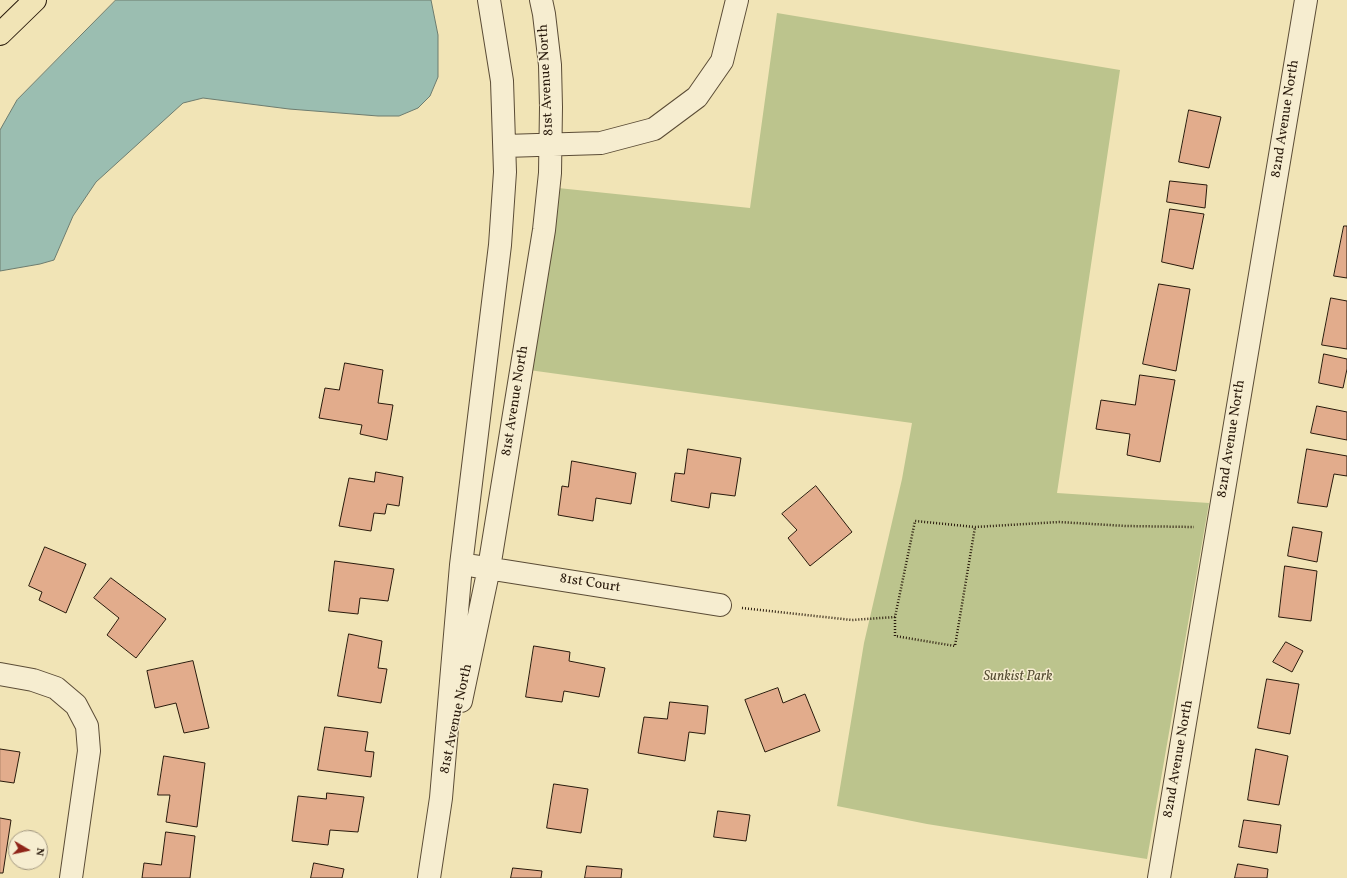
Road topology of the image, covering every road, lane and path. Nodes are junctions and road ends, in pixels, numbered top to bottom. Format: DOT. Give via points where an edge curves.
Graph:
graph roads {
  1 [pos="35,0"];
  2 [pos="489,0"];
  3 [pos="541,0"];
  4 [pos="737,0"];
  5 [pos="1306,0"];
  6 [pos="0,34"];
  7 [pos="550,144"];
  8 [pos="505,146"];
  9 [pos="1218,525"];
  10 [pos="975,527"];
  11 [pos="461,565"];
  12 [pos="489,568"];
  13 [pos="720,604"];
  14 [pos="895,616"];
  15 [pos="0,674"];
  16 [pos="441,798"];
  17 [pos="71,878"];
  18 [pos="429,878"];
  19 [pos="1159,878"];
  1 -- 6 [label="highway"];
  2 -- 8 [label="street, 81st Avenue North" via="502,81"];
  3 -- 7 [label="street, 81st Avenue North" via="550,65"];
  4 -- 7 [label="street" via="722,61 697,97 654,129 601,143"];
  5 -- 9 [label="street, 82nd Avenue North"];
  7 -- 8 [label="street"];
  7 -- 12 [label="street, 81st Avenue North" via="550,173 544,230"];
  8 -- 11 [label="street, 81st Avenue North" via="500,245"];
  9 -- 10 [label="path" via="1198,528 1059,522"];
  9 -- 19 [label="street, 82nd Avenue North"];
  10 -- 14 [label="path" via="915,521"];
  10 -- 14 [label="path" via="955,646 895,636"];
  11 -- 12 [label="street, 81st Court"];
  11 -- 16 [label="street, 81st Avenue North"];
  12 -- 13 [label="street, 81st Court"];
  12 -- 16 [label="street, 81st Avenue North"];
  13 -- 14 [label="path" via="852,620"];
  15 -- 17 [label="street" via="33,680 56,688 76,705 87,726 89,751"];
  16 -- 18 [label="street, 81st Avenue North"];
}
